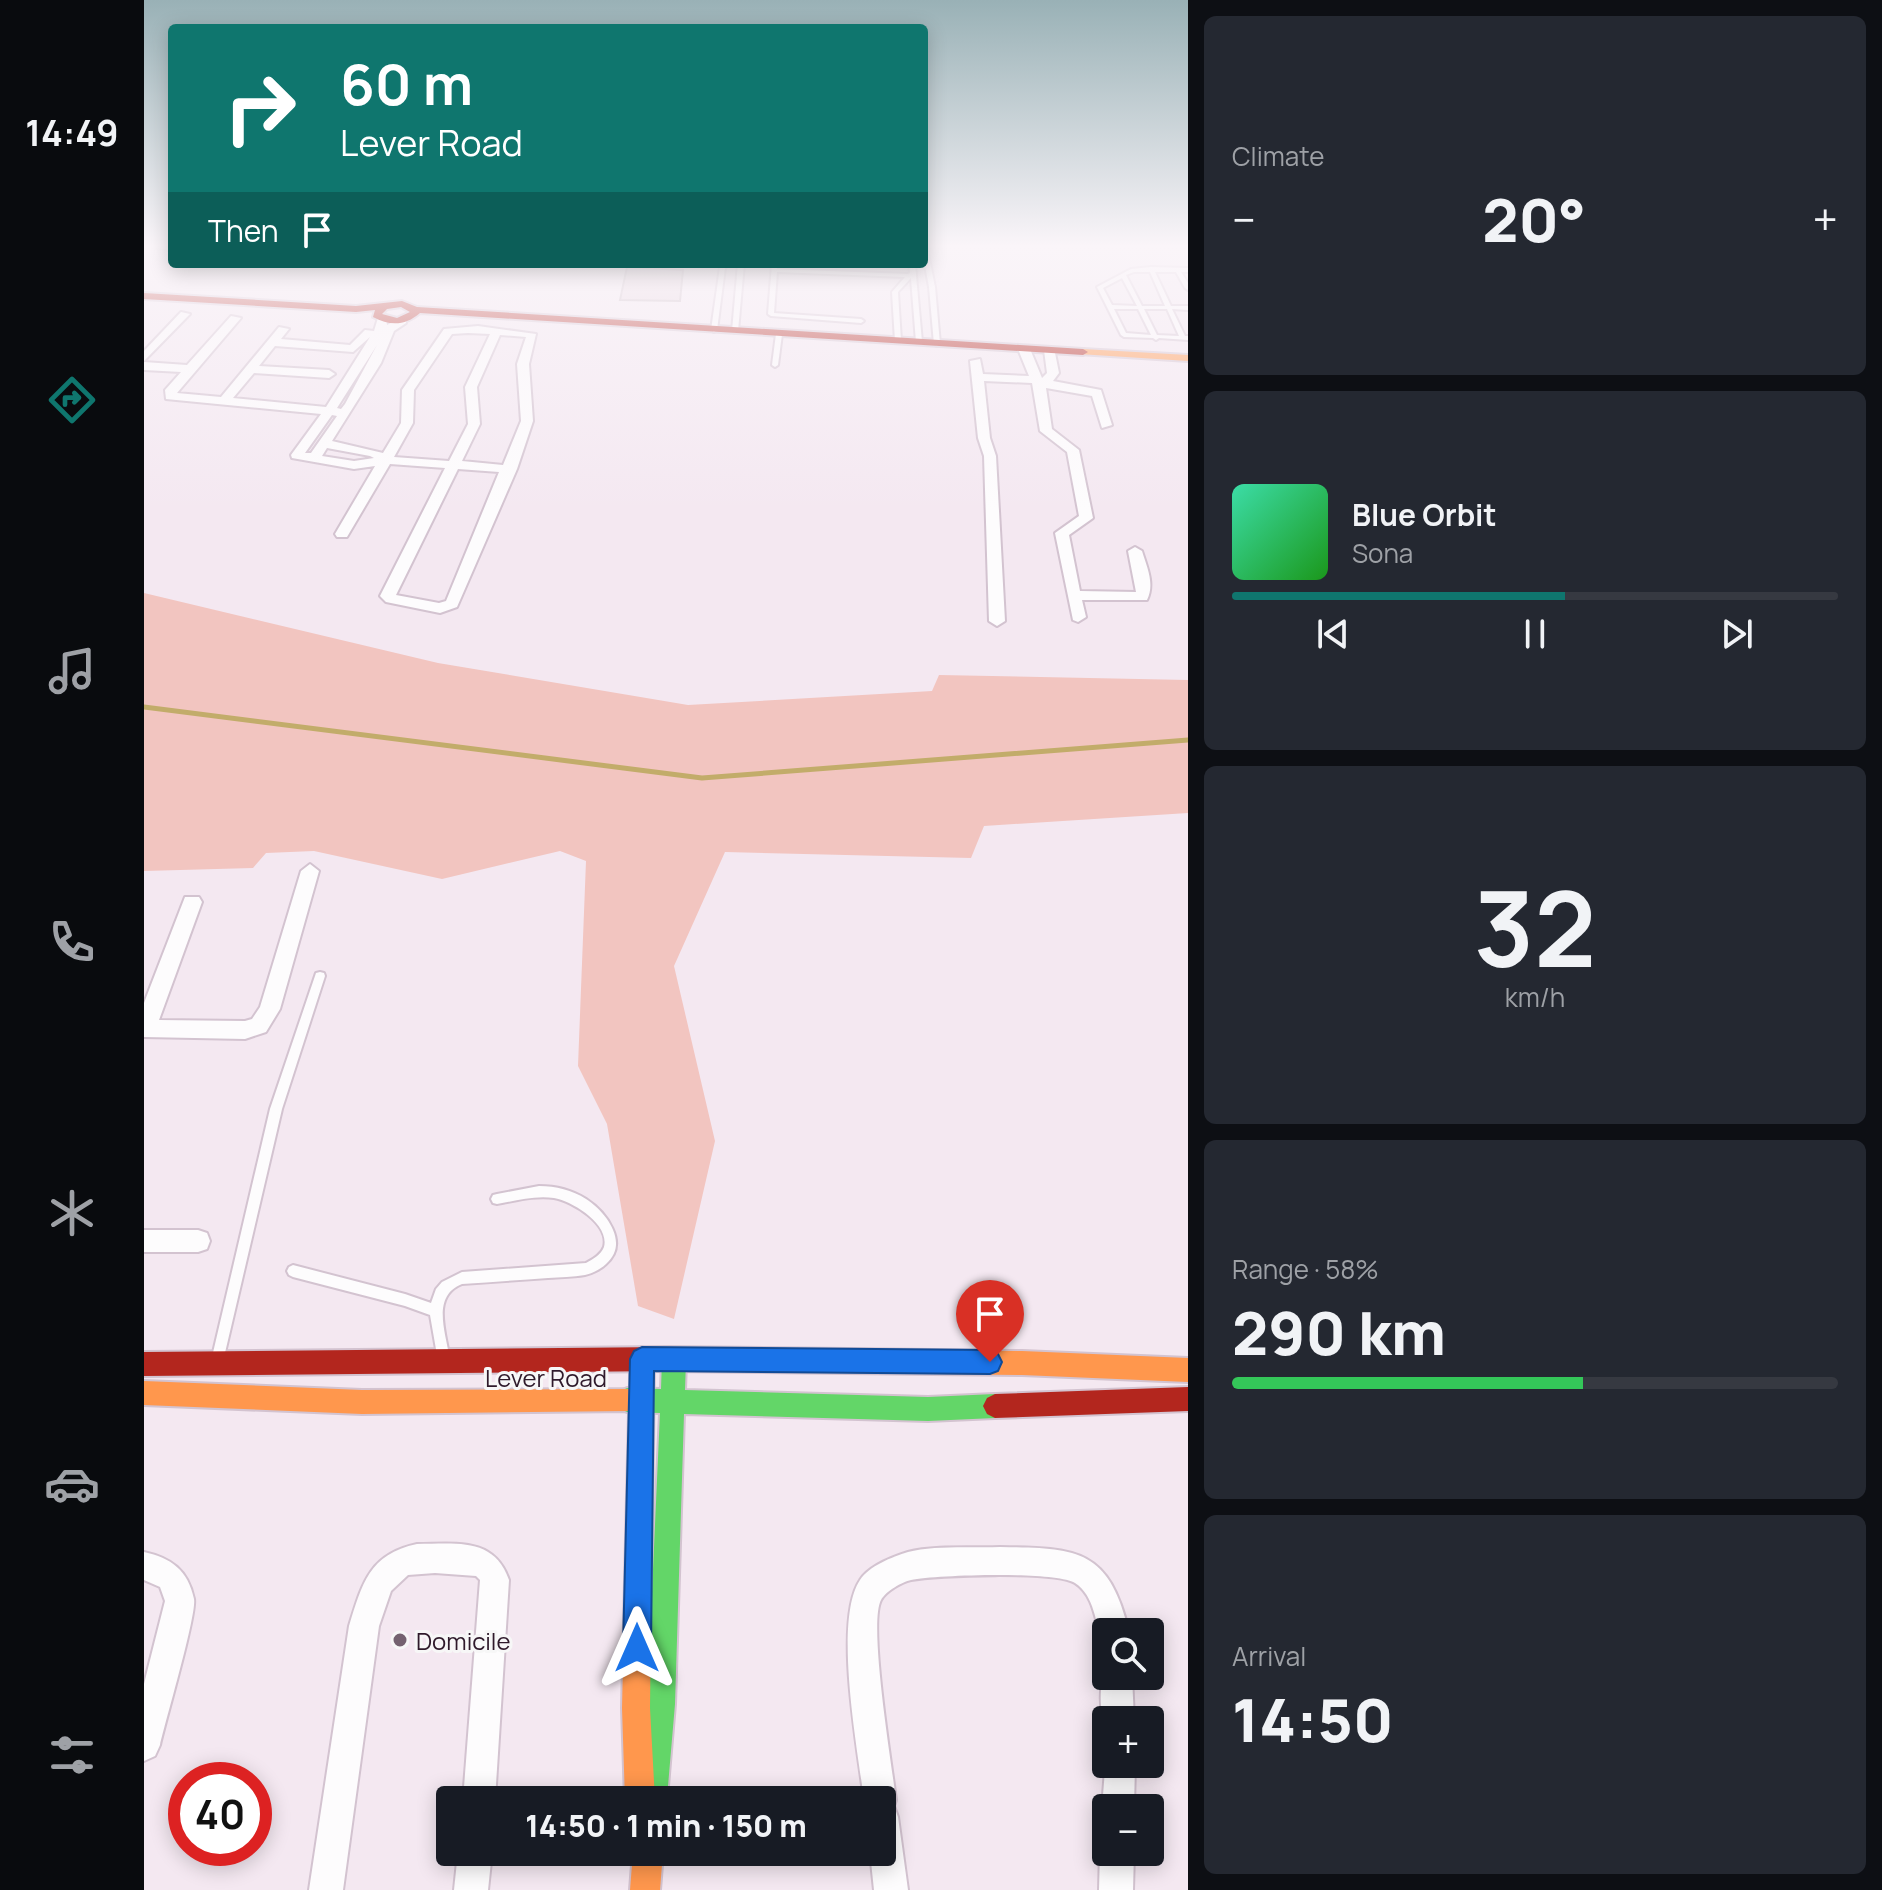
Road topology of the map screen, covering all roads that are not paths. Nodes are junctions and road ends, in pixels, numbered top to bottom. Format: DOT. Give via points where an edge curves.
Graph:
graph roads {
  1 [pos="165,336"];
  2 [pos="219,336"];
  3 [pos="277,336"];
  4 [pos="363,336"];
  5 [pos="375,336"];
  6 [pos="386,336"];
  7 [pos="444,336"];
  8 [pos="494,336"];
  9 [pos="532,336"];
  10 [pos="779,336"];
  11 [pos="816,336"];
  12 [pos="898,336"];
  13 [pos="926,336"];
  14 [pos="928,336"];
  15 [pos="1137,336"];
  16 [pos="144,337"];
  17 [pos="1156,338"];
  18 [pos="1186,338"];
  19 [pos="162,339"];
  20 [pos="898,341"];
  21 [pos="272,342"];
  22 [pos="928,343"];
  23 [pos="1024,349"];
  24 [pos="1050,350"];
  25 [pos="144,358"];
  26 [pos="1188,358"];
  27 [pos="353,361"];
  28 [pos="976,361"];
  29 [pos="375,363"];
  30 [pos="775,365"];
  31 [pos="144,366"];
  32 [pos="191,369"];
  33 [pos="252,369"];
  34 [pos="329,374"];
  35 [pos="980,377"];
  36 [pos="1041,384"];
  37 [pos="224,402"];
  38 [pos="340,408"];
  39 [pos="1106,425"];
  40 [pos="323,443"];
  41 [pos="314,458"];
  42 [pos="388,460"];
  43 [pos="452,464"];
  44 [pos="510,469"];
  45 [pos="342,534"];
  46 [pos="1135,551"];
  47 [pos="1075,595"];
  48 [pos="1078,617"];
  49 [pos="997,621"];
  50 [pos="310,871"];
  51 [pos="192,902"];
  52 [pos="320,976"];
  53 [pos="145,1028"];
  54 [pos="497,1199"];
  55 [pos="144,1241"];
  56 [pos="198,1241"];
  57 [pos="293,1271"];
  58 [pos="436,1311"];
  59 [pos="642,1359"];
  60 [pos="674,1360"];
  61 [pos="443,1361"];
  62 [pos="217,1363"];
  63 [pos="144,1364"];
  64 [pos="1188,1370"];
  65 [pos="144,1393"];
  66 [pos="1188,1399"];
  67 [pos="639,1400"];
  68 [pos="670,1400"];
  69 [pos="144,1566"];
  70 [pos="1111,1618"];
  71 [pos="144,1745"];
  72 [pos="480,1786"];
  73 [pos="639,1786"];
  74 [pos="654,1786"];
  75 [pos="879,1786"];
  76 [pos="474,1866"];
  77 [pos="645,1866"];
  78 [pos="888,1866"];
  79 [pos="1117,1866"];
  80 [pos="326,1890"];
  81 [pos="471,1890"];
  82 [pos="645,1890"];
  83 [pos="891,1890"];
  84 [pos="1116,1890"];
  1 -- 19 [label="street"];
  2 -- 32 [label="street"];
  3 -- 21 [label="street"];
  4 -- 21 [label="street" via="353,349"];
  5 -- 27 [label="street"];
  6 -- 29 [label="street"];
  7 -- 42 [label="street" via="408,390 407,423"];
  8 -- 43 [label="street" via="471,387 474,424"];
  9 -- 44 [label="street" via="523,364 527,421"];
  10 -- 30 [label="lane"];
  11 -- 20 [label="street"];
  12 -- 20 [label="lane"];
  13 -- 22 [label="lane"];
  14 -- 22 [label="lane"];
  15 -- 17 [label="lane"];
  16 -- 19 [label="street"];
  17 -- 18 [label="lane"];
  19 -- 25 [label="street"];
  20 -- 22 [label="street"];
  21 -- 33 [label="street"];
  22 -- 23 [label="street"];
  23 -- 24 [label="street"];
  23 -- 36 [label="street"];
  24 -- 26 [label="street"];
  24 -- 36 [label="street" via="1053,373"];
  27 -- 29 [label="street"];
  27 -- 38 [label="street"];
  28 -- 35 [label="street"];
  29 -- 38 [label="street"];
  31 -- 32 [label="street"];
  32 -- 37 [label="street" via="170,396"];
  33 -- 34 [label="street" via="298,377"];
  33 -- 37 [label="street"];
  35 -- 36 [label="street"];
  35 -- 49 [label="street" via="990,456"];
  36 -- 39 [label="street" via="1097,393"];
  36 -- 47 [label="street" via="1046,431 1073,450 1086,518 1062,533"];
  37 -- 38 [label="street"];
  38 -- 40 [label="street"];
  38 -- 41 [label="street" via="296,454"];
  40 -- 41 [label="street"];
  40 -- 42 [label="street"];
  41 -- 42 [label="street" via="354,465"];
  42 -- 43 [label="street"];
  42 -- 45 [label="street"];
  43 -- 44 [label="street"];
  43 -- 44 [label="street" via="388,592 391,599 440,608 452,604"];
  46 -- 47 [label="street" via="1142,597"];
  47 -- 48 [label="street"];
  50 -- 53 [label="street" via="270,1009 259,1026"];
  51 -- 53 [label="street"];
  52 -- 62 [label="lane" via="276,1109"];
  54 -- 58 [label="lane" via="556,1192 584,1203 610,1233 607,1253 601,1263 587,1269 447,1282"];
  55 -- 56 [label="street"];
  57 -- 58 [label="lane"];
  58 -- 61 [label="lane"];
  59 -- 60 [label="street, Lever Road"];
  59 -- 61 [label="street, Lever Road"];
  59 -- 67 [label="street"];
  60 -- 64 [label="street, Lever Road"];
  60 -- 68 [label="street"];
  61 -- 62 [label="street, Lever Road"];
  62 -- 63 [label="street, Lever Road"];
  65 -- 67 [label="street, Lever Road" via="362,1402"];
  66 -- 68 [label="street, Lever Road" via="928,1409"];
  67 -- 68 [label="street, Lever Road"];
  67 -- 73 [label="street"];
  68 -- 74 [label="street"];
  69 -- 71 [label="street" via="170,1577 180,1601"];
  70 -- 75 [label="street" via="1096,1583 1082,1571 1055,1563 910,1566 888,1575 869,1591 863,1605"];
  72 -- 80 [label="street" via="494,1576 481,1562 410,1558 386,1572 364,1626"];
  76 -- 81 [label="street"];
  77 -- 82 [label="street"];
  78 -- 83 [label="street"];
  79 -- 84 [label="street"];
}
